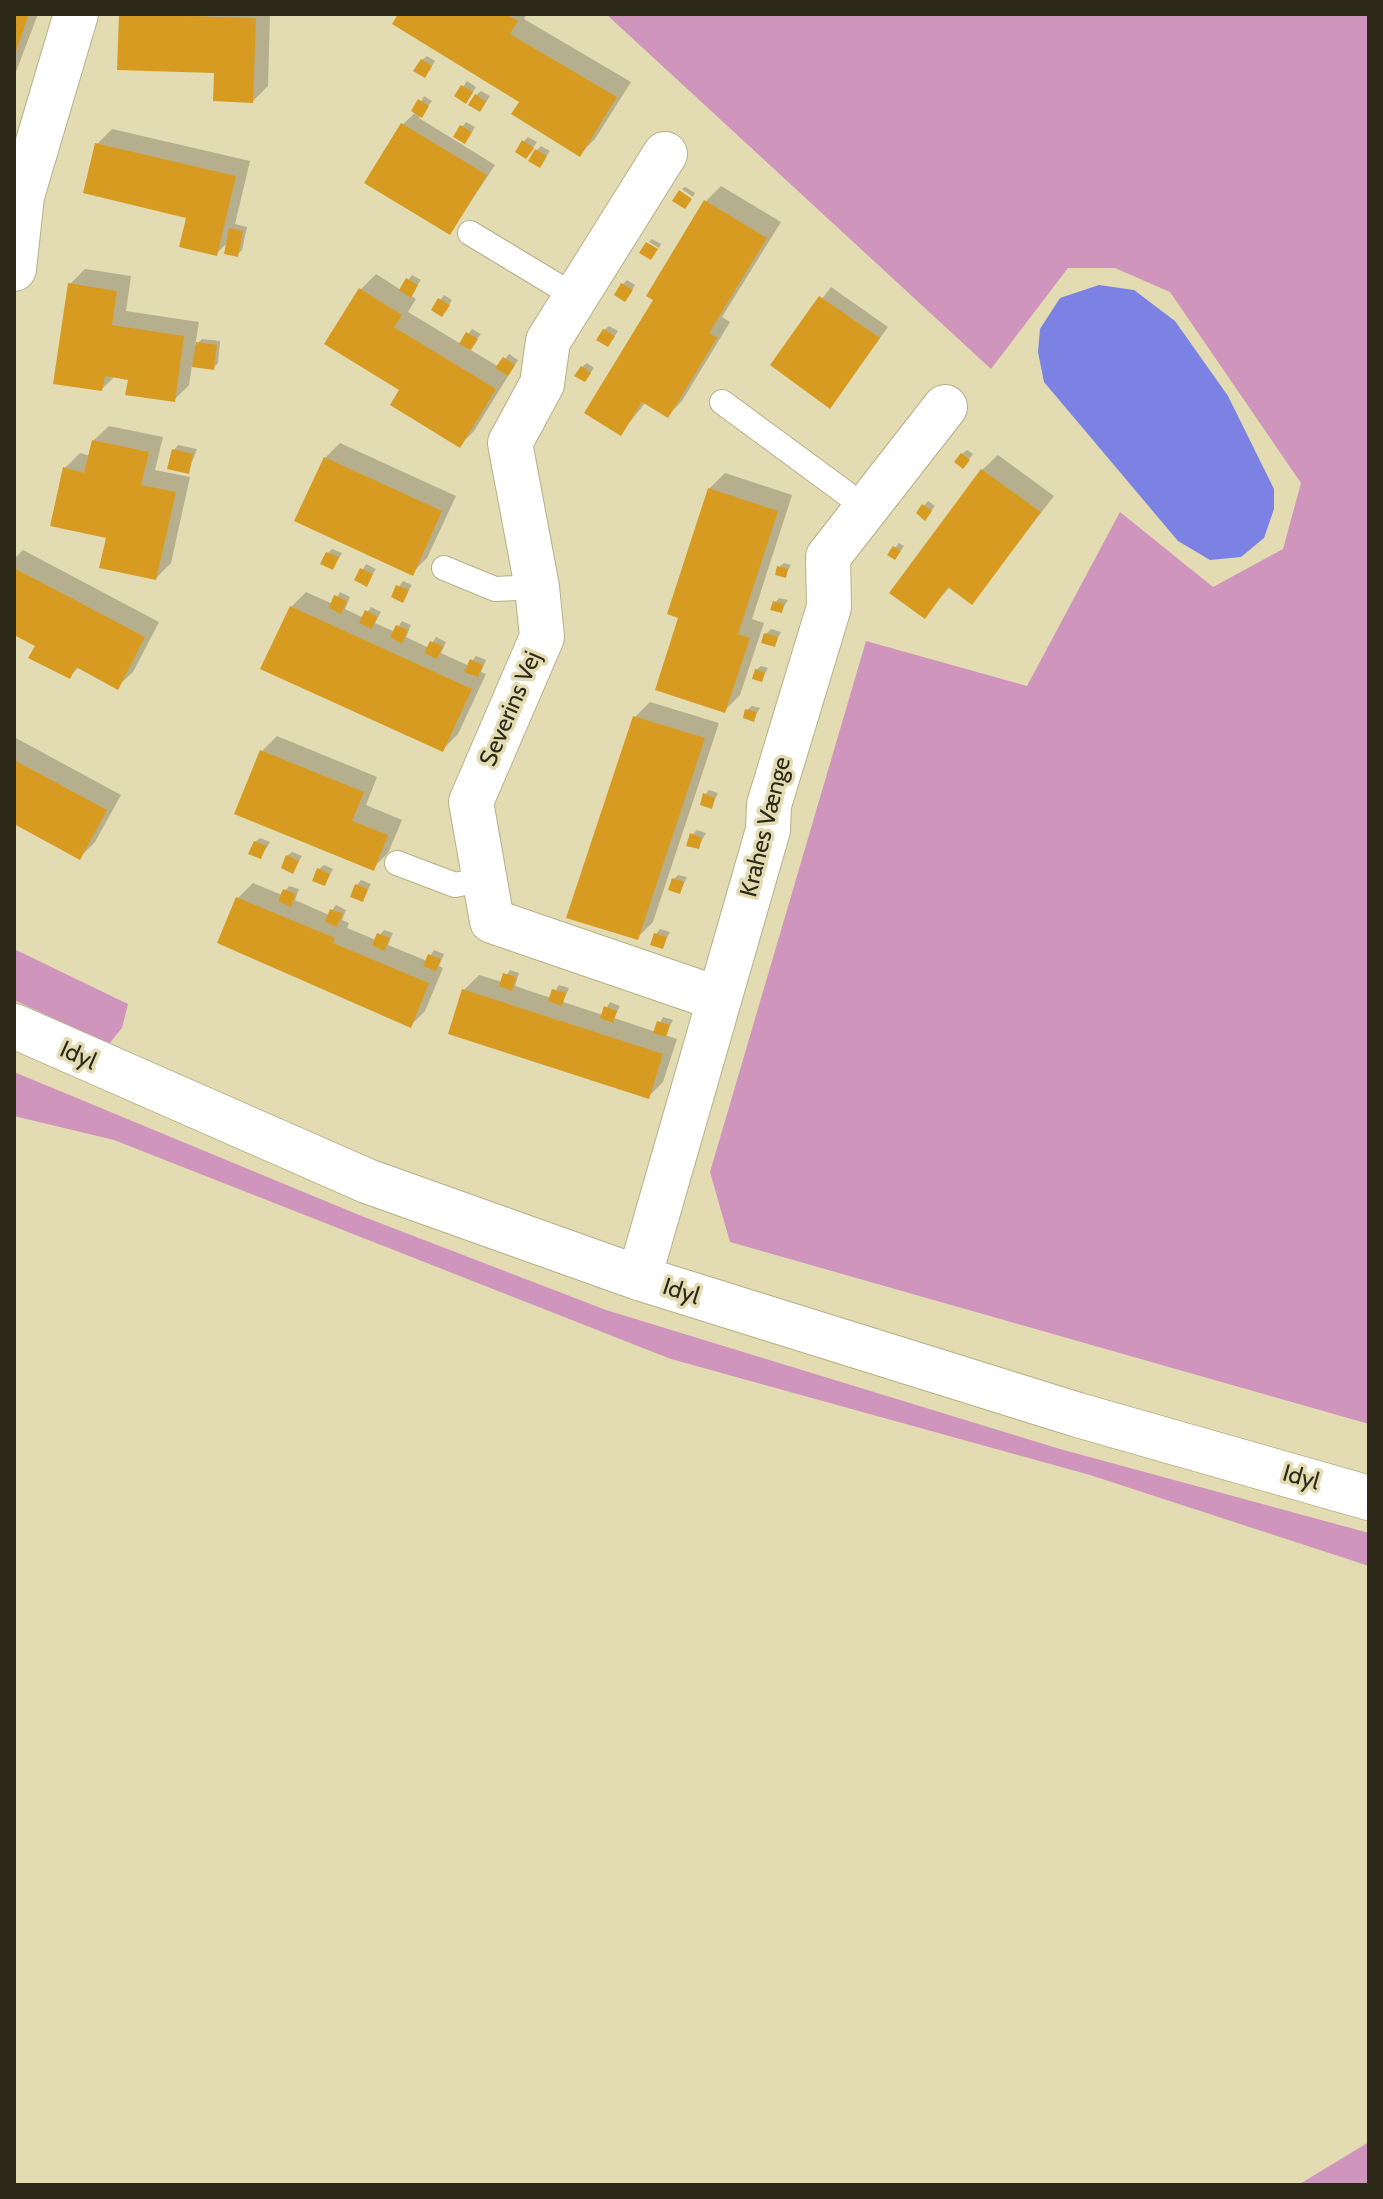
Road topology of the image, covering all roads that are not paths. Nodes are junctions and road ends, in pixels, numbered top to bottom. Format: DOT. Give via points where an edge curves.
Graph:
graph roads {
  1 [pos="76,14"];
  2 [pos="665,154"];
  3 [pos="470,233"];
  4 [pos="14,269"];
  5 [pos="576,297"];
  6 [pos="722,402"];
  7 [pos="945,407"];
  8 [pos="866,508"];
  9 [pos="444,568"];
  10 [pos="537,587"];
  11 [pos="397,863"];
  12 [pos="484,879"];
  13 [pos="719,999"];
  14 [pos="14,1026"];
  15 [pos="639,1278"];
  16 [pos="1369,1498"];
  1 -- 4 [label="street" via="22,196"];
  2 -- 5 [label="street, Severins Vej"];
  3 -- 5 [label="lane"];
  5 -- 10 [label="street, Severins Vej" via="548,341 542,384 510,443"];
  6 -- 8 [label="lane"];
  7 -- 8 [label="street, Krahes Vænge"];
  8 -- 13 [label="street, Krahes Vænge" via="828,557 829,607 769,805 768,830"];
  9 -- 10 [label="lane" via="495,589"];
  10 -- 12 [label="street, Severins Vej" via="542,637 471,802"];
  11 -- 12 [label="lane" via="455,885"];
  12 -- 13 [label="street, Severins Vej" via="492,921"];
  13 -- 15 [label="street, Krahes Vænge"];
  14 -- 15 [label="street, Idyl" via="367,1181"];
  15 -- 16 [label="street, Idyl" via="990,1389"];
}
